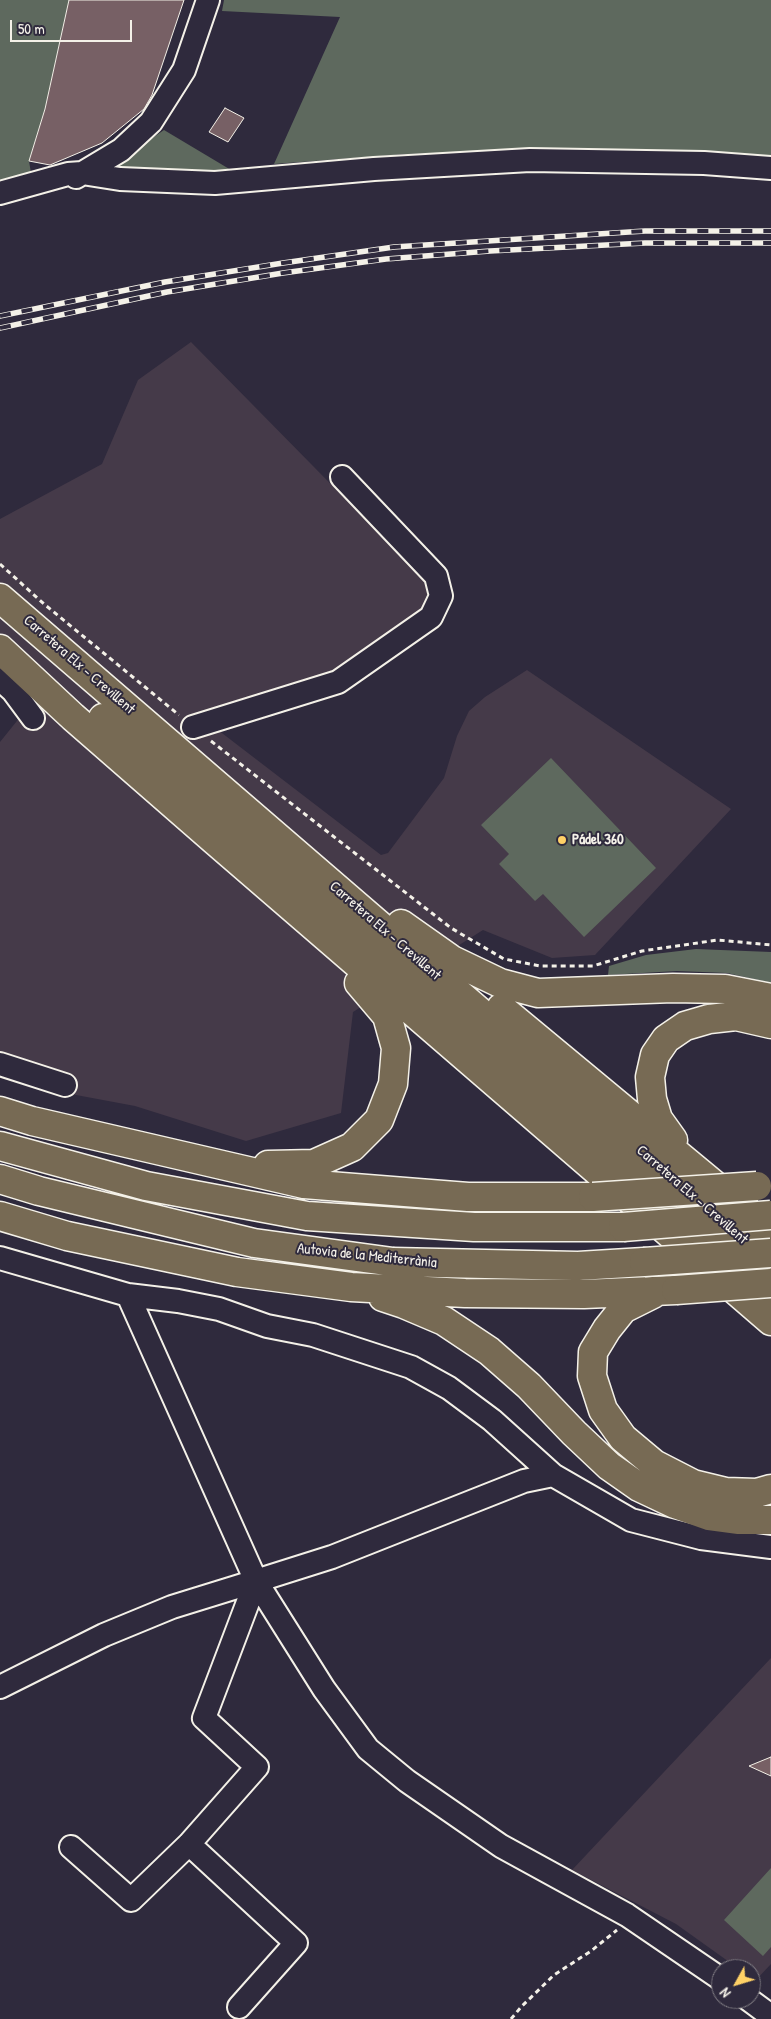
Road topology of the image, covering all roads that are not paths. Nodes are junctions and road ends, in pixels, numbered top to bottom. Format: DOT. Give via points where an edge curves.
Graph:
graph roads {
  1 [pos="208,0"];
  2 [pos="771,168"];
  3 [pos="771,175"];
  4 [pos="73,179"];
  5 [pos="0,193"];
  6 [pos="0,200"];
  7 [pos="342,477"];
  8 [pos="0,598"];
  9 [pos="0,629"];
  10 [pos="0,649"];
  11 [pos="0,679"];
  12 [pos="116,697"];
  13 [pos="33,718"];
  14 [pos="193,727"];
  15 [pos="214,840"];
  16 [pos="388,915"];
  17 [pos="771,998"];
  18 [pos="771,1024"];
  19 [pos="0,1064"];
  20 [pos="65,1086"];
  21 [pos="0,1111"];
  22 [pos="0,1146"];
  23 [pos="223,1166"];
  24 [pos="0,1179"];
  25 [pos="715,1184"];
  26 [pos="764,1185"];
  27 [pos="771,1215"];
  28 [pos="0,1216"];
  29 [pos="771,1232"];
  30 [pos="771,1253"];
  31 [pos="0,1258"];
  32 [pos="771,1263"];
  33 [pos="771,1283"];
  34 [pos="351,1287"];
  35 [pos="667,1290"];
  36 [pos="771,1293"];
  37 [pos="128,1295"];
  38 [pos="771,1321"];
  39 [pos="553,1475"];
  40 [pos="771,1489"];
  41 [pos="771,1520"];
  42 [pos="771,1547"];
  43 [pos="256,1581"];
  44 [pos="0,1687"];
  45 [pos="189,1844"];
  46 [pos="71,1847"];
  47 [pos="711,1972"];
  48 [pos="239,2007"];
  1 -- 4 [label="street" via="184,70 151,122 121,150"];
  2 -- 4 [label="street" via="704,163 530,160 374,169 215,184"];
  3 -- 4 [label="street" via="553,166 200,190"];
  4 -- 5 [label="street" via="68,174"];
  4 -- 6 [label="street"];
  7 -- 14 [label="street" via="436,576 442,596 431,616 338,682"];
  8 -- 12 [label="highway, Carretera Elx - Crevillent"];
  9 -- 36 [label="highway, Carretera Elx - Crevillent"];
  10 -- 15 [label="highway"];
  11 -- 13 [label="street"];
  12 -- 16 [label="highway"];
  12 -- 32 [label="highway, Carretera Elx - Crevillent"];
  15 -- 23 [label="highway" via="346,967 387,1016 396,1048 393,1084 379,1120 352,1147 314,1164"];
  15 -- 38 [label="highway"];
  16 -- 17 [label="highway" via="452,960 500,983 538,993 673,988 716,989"];
  16 -- 25 [label="highway"];
  18 -- 25 [label="highway" via="736,1016 709,1019 685,1026 666,1039 655,1055 650,1077 658,1119 673,1141"];
  19 -- 20 [label="street"];
  21 -- 23 [label="highway"];
  22 -- 27 [label="highway, bridge" via="146,1186 307,1216 400,1224 561,1228 623,1227"];
  23 -- 26 [label="highway, bridge" via="304,1184 468,1196 593,1197"];
  24 -- 30 [label="highway, Autovia de la Mediterrània, bridge" via="254,1243 383,1260 578,1266"];
  25 -- 29 [label="highway"];
  28 -- 34 [label="highway" via="67,1236 237,1272"];
  31 -- 37 [label="street"];
  33 -- 35 [label="highway, bridge"];
  34 -- 35 [label="highway" via="474,1293 584,1294"];
  34 -- 41 [label="highway" via="444,1321 489,1351 609,1466 639,1487 709,1516"];
  35 -- 40 [label="highway" via="623,1309 594,1352 592,1376 603,1410 624,1438 654,1464 693,1484 726,1492 758,1493"];
  37 -- 39 [label="street" via="219,1309 411,1367 449,1388 492,1420"];
  37 -- 43 [label="street"];
  39 -- 42 [label="street" via="631,1520 701,1538"];
  39 -- 43 [label="street" via="524,1481 332,1557"];
  43 -- 44 [label="street" via="172,1608 104,1635"];
  43 -- 45 [label="street" via="204,1718 257,1767"];
  43 -- 47 [label="street" via="324,1689 368,1749 407,1781 501,1846 627,1915"];
  45 -- 46 [label="street" via="131,1900"];
  45 -- 48 [label="street" via="296,1943"];
}
